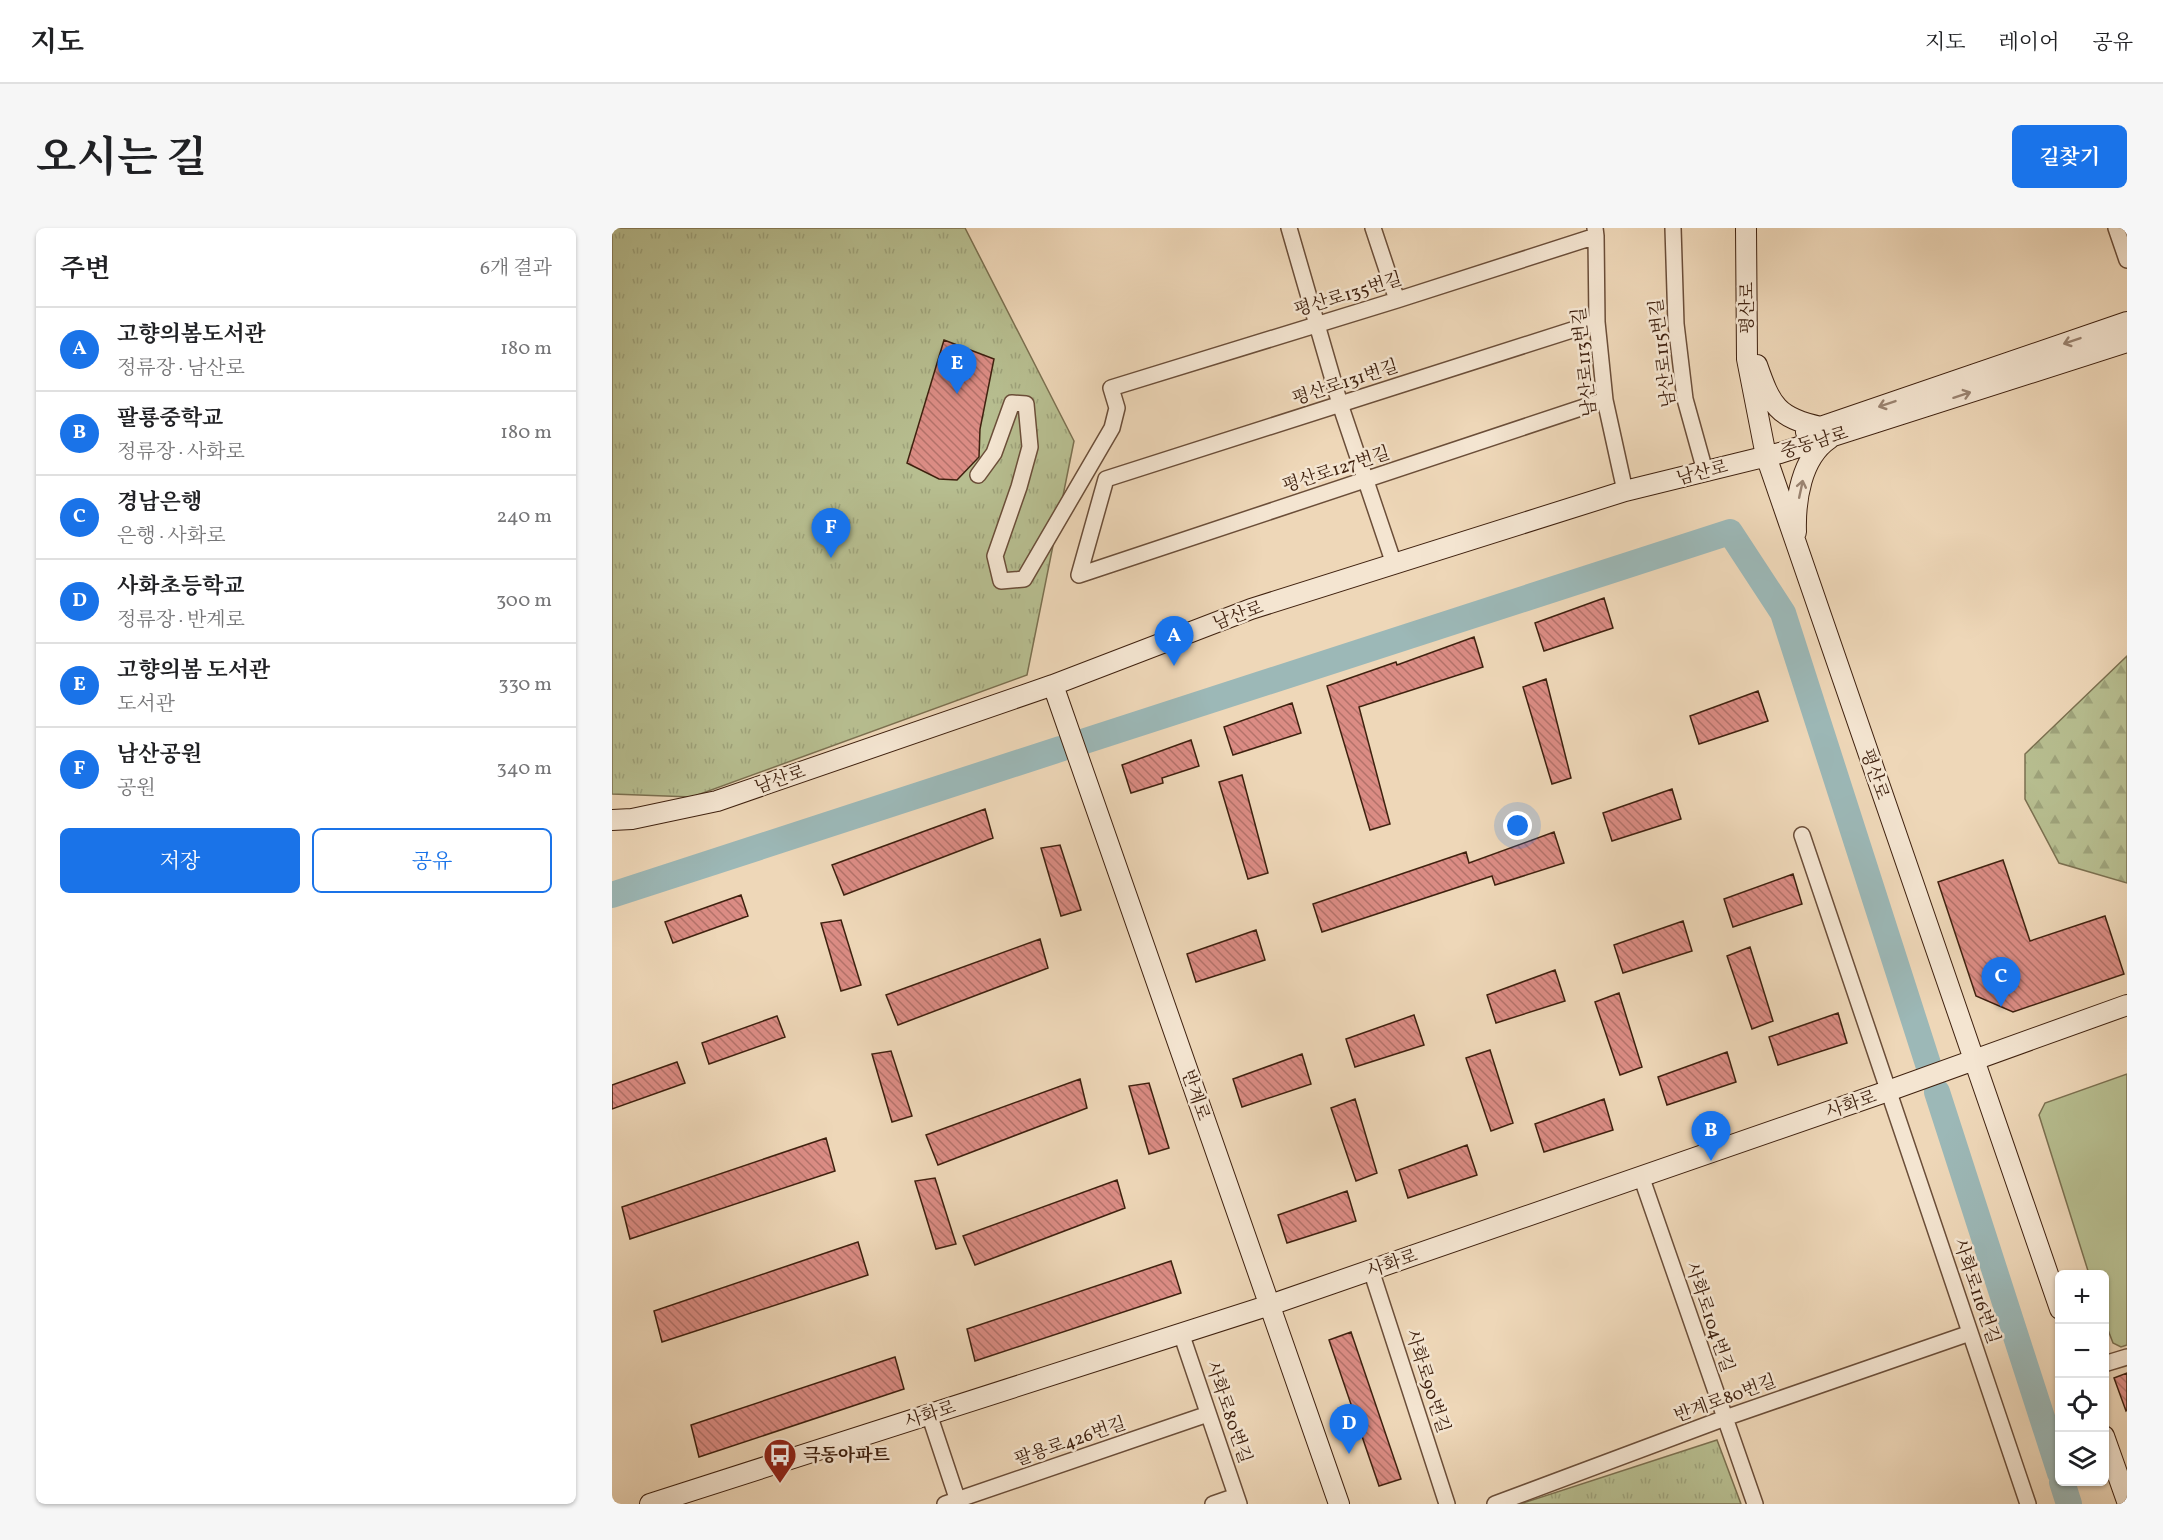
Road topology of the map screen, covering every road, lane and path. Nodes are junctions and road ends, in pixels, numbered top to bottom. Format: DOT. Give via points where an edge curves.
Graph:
graph roads {
  1 [pos="1289,228"];
  2 [pos="1373,228"];
  3 [pos="1673,228"];
  4 [pos="1746,228"];
  5 [pos="2116,228"];
  6 [pos="1596,232"];
  7 [pos="2127,260"];
  8 [pos="1397,300"];
  9 [pos="1597,322"];
  10 [pos="2127,322"];
  11 [pos="1316,324"];
  12 [pos="1747,340"];
  13 [pos="2127,342"];
  14 [pos="1605,400"];
  15 [pos="1340,404"];
  16 [pos="1827,432"];
  17 [pos="1766,456"];
  18 [pos="1704,471"];
  19 [pos="978,475"];
  20 [pos="1365,480"];
  21 [pos="1625,491"];
  22 [pos="1796,547"];
  23 [pos="1394,564"];
  24 [pos="1079,575"];
  25 [pos="1053,685"];
  26 [pos="612,820"];
  27 [pos="1802,835"];
  28 [pos="2127,1005"];
  29 [pos="1974,1059"];
  30 [pos="1888,1091"];
  31 [pos="1641,1176"];
  32 [pos="1371,1270"];
  33 [pos="2055,1294"];
  34 [pos="1270,1305"];
  35 [pos="1181,1333"];
  36 [pos="1970,1333"];
  37 [pos="2127,1356"];
  38 [pos="2109,1362"];
  39 [pos="929,1414"];
  40 [pos="1208,1414"];
  41 [pos="1725,1418"];
  42 [pos="2109,1450"];
  43 [pos="691,1498"];
  44 [pos="1238,1500"];
  45 [pos="2127,1501"];
  46 [pos="954,1503"];
  47 [pos="650,1504"];
  48 [pos="1213,1504"];
  49 [pos="1339,1504"];
  50 [pos="1447,1504"];
  51 [pos="1495,1504"];
  52 [pos="1755,1504"];
  53 [pos="2028,1504"];
  1 -- 11 [label="street"];
  2 -- 8 [label="street"];
  3 -- 18 [label="street, 남산로115번길" via="1676,324 1685,399"];
  4 -- 12 [label="main road, 평산로"];
  5 -- 7 [label="street"];
  6 -- 8 [label="street, 평산로135번길"];
  6 -- 9 [label="street, 남산로113번길"];
  8 -- 11 [label="street, 평산로135번길"];
  9 -- 14 [label="street, 남산로113번길"];
  9 -- 15 [label="street, 평산로131번길"];
  10 -- 16 [label="main road, 중동남로, one-way"];
  11 -- 15 [label="street"];
  11 -- 19 [label="street, 평산로135번길" via="1111,388 1117,408 1112,428 1024,579 1001,580 995,556 1030,447 1026,404 1012,403 994,453"];
  12 -- 16 [label="main road" via="1773,404 1783,414"];
  12 -- 17 [label="main road, 평산로" via="1747,359"];
  16 -- 13 [label="main road, 중동남로, one-way"];
  14 -- 20 [label="street, 평산로127번길"];
  14 -- 21 [label="street, 남산로113번길"];
  15 -- 20 [label="street"];
  15 -- 24 [label="street, 평산로131번길" via="1106,479"];
  16 -- 17 [label="main road, 중동남로"];
  22 -- 16 [label="main road, one-way" via="1804,472"];
  17 -- 18 [label="main road, 남산로"];
  17 -- 22 [label="main road, 평산로"];
  18 -- 21 [label="main road, 남산로"];
  20 -- 23 [label="street"];
  20 -- 24 [label="street, 평산로127번길"];
  21 -- 23 [label="main road, 남산로"];
  22 -- 29 [label="main road, 평산로"];
  23 -- 25 [label="main road, 남산로" via="1251,609"];
  25 -- 26 [label="main road, 남산로" via="717,801"];
  25 -- 34 [label="main road, 반계로"];
  27 -- 30 [label="street, 사화로116번길"];
  28 -- 29 [label="main road, 사화로"];
  29 -- 30 [label="main road, 사화로"];
  29 -- 33 [label="main road, 평산로"];
  30 -- 31 [label="main road, 사화로"];
  30 -- 36 [label="street, 사화로116번길"];
  31 -- 32 [label="main road, 사화로"];
  31 -- 41 [label="street, 사화로104번길"];
  32 -- 34 [label="main road, 사화로"];
  32 -- 50 [label="street, 사화로90번길"];
  34 -- 35 [label="main road, 사화로"];
  34 -- 49 [label="main road, 반계로"];
  35 -- 39 [label="main road, 사화로"];
  35 -- 40 [label="street, 사화로80번길"];
  36 -- 41 [label="street, 반계로80번길"];
  36 -- 53 [label="street, 사화로116번길"];
  37 -- 38 [label="street"];
  39 -- 43 [label="main road, 사화로"];
  39 -- 46 [label="street"];
  40 -- 44 [label="street, 사화로80번길"];
  40 -- 46 [label="street, 팔용로426번길"];
  41 -- 51 [label="street, 반계로80번길"];
  41 -- 52 [label="street, 사화로104번길"];
  42 -- 45 [label="main road"];
  43 -- 47 [label="main road, 사화로"];
  44 -- 48 [label="street"];
}
